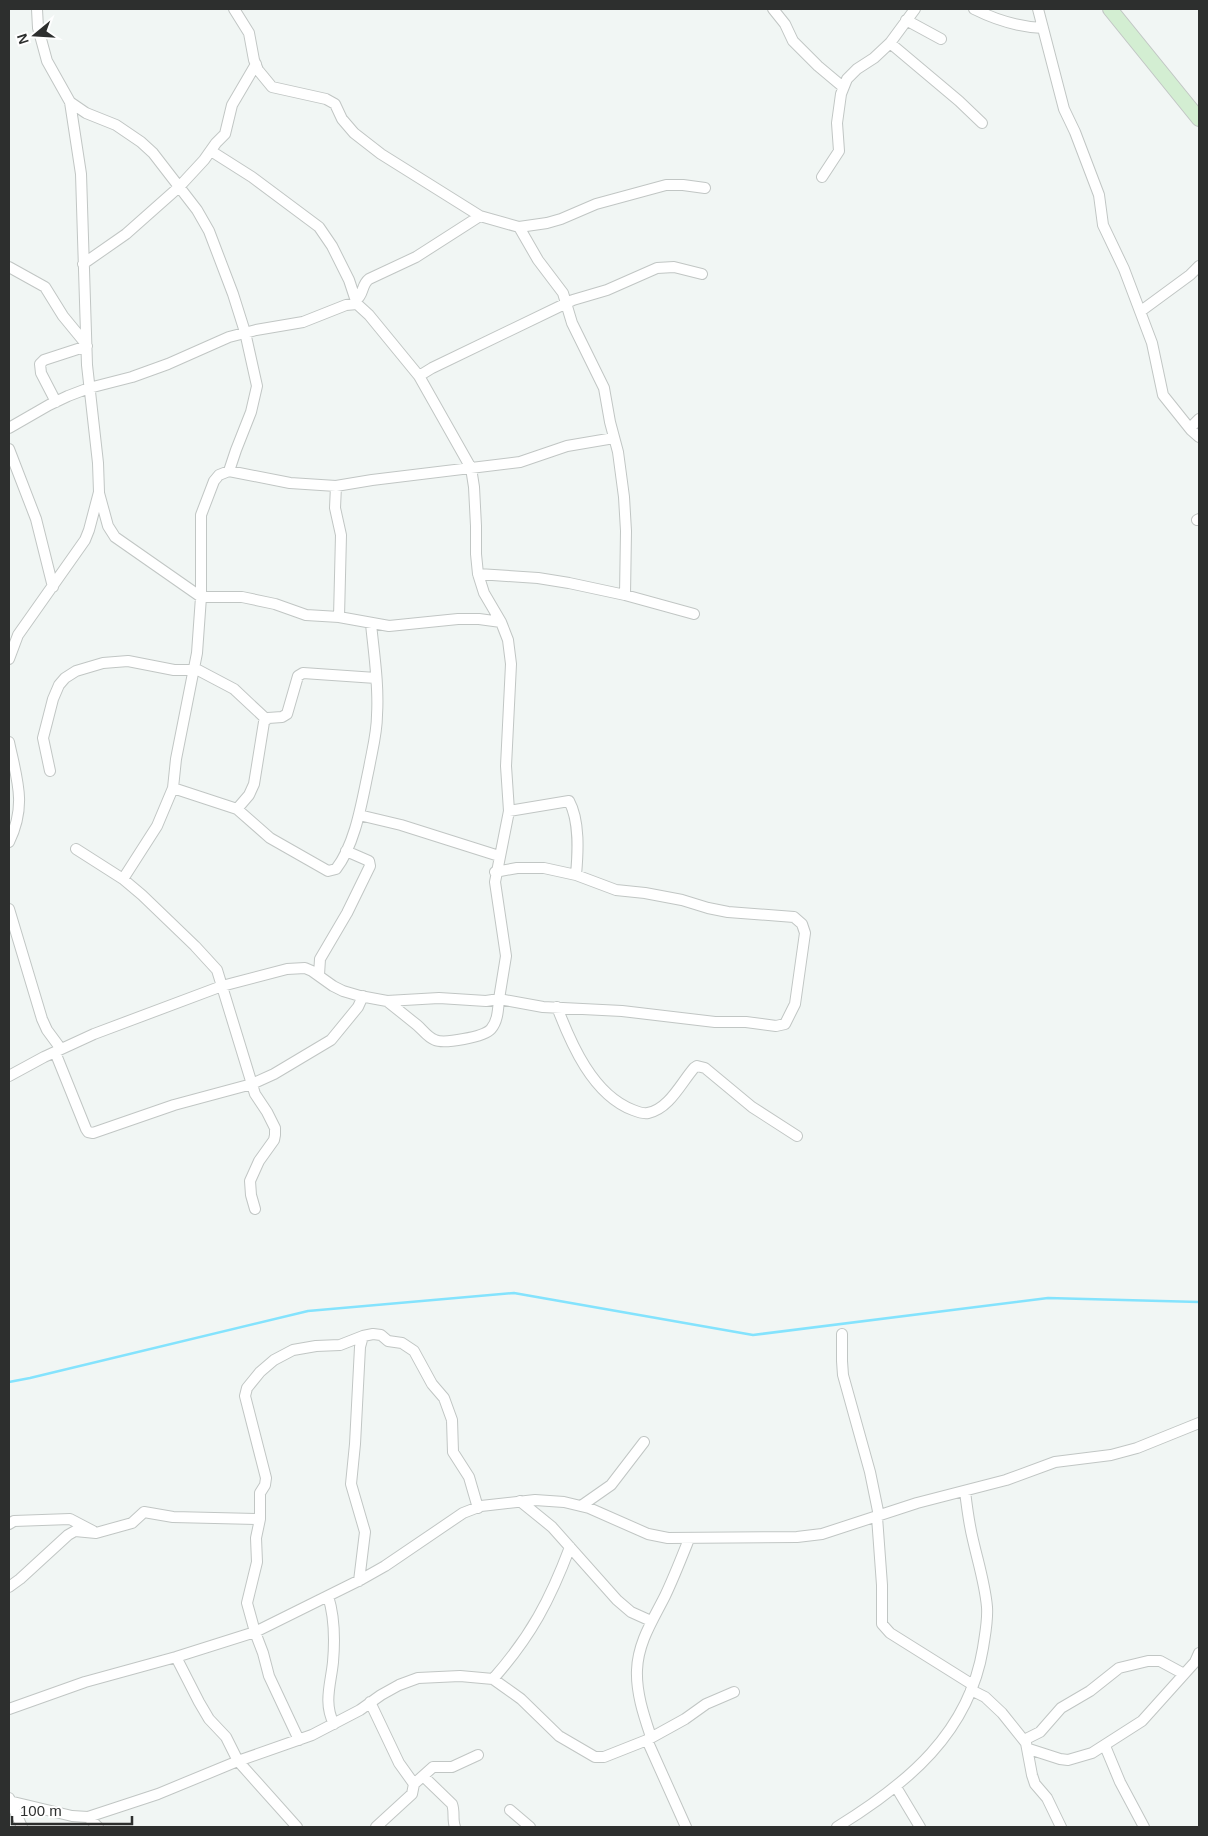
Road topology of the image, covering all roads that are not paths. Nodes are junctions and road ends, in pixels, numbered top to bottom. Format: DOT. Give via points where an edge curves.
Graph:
graph roads {
  1 [pos="37,9"];
  2 [pos="234,9"];
  3 [pos="773,9"];
  4 [pos="914,9"];
  5 [pos="974,9"];
  6 [pos="1038,9"];
  7 [pos="1110,9"];
  8 [pos="906,20"];
  9 [pos="1043,28"];
  10 [pos="941,39"];
  11 [pos="890,43"];
  12 [pos="256,64"];
  13 [pos="843,87"];
  14 [pos="70,102"];
  15 [pos="1199,119"];
  16 [pos="982,123"];
  17 [pos="211,152"];
  18 [pos="822,177"];
  19 [pos="179,187"];
  20 [pos="705,188"];
  21 [pos="480,216"];
  22 [pos="519,227"];
  23 [pos="83,264"];
  24 [pos="1199,266"];
  25 [pos="9,267"];
  26 [pos="702,274"];
  27 [pos="356,302"];
  28 [pos="567,303"];
  29 [pos="1141,311"];
  30 [pos="245,332"];
  31 [pos="86,345"];
  32 [pos="418,376"];
  33 [pos="89,388"];
  34 [pos="56,402"];
  35 [pos="1199,419"];
  36 [pos="9,428"];
  37 [pos="1190,428"];
  38 [pos="1199,437"];
  39 [pos="614,438"];
  40 [pos="9,449"];
  41 [pos="470,468"];
  42 [pos="230,472"];
  43 [pos="336,486"];
  44 [pos="99,492"];
  45 [pos="478,574"];
  46 [pos="53,587"];
  47 [pos="625,595"];
  48 [pos="201,597"];
  49 [pos="694,614"];
  50 [pos="339,617"];
  51 [pos="501,622"];
  52 [pos="371,624"];
  53 [pos="9,659"];
  54 [pos="194,669"];
  55 [pos="376,678"];
  56 [pos="266,719"];
  57 [pos="9,742"];
  58 [pos="50,771"];
  59 [pos="173,788"];
  60 [pos="237,809"];
  61 [pos="509,811"];
  62 [pos="359,815"];
  63 [pos="9,842"];
  64 [pos="76,849"];
  65 [pos="346,851"];
  66 [pos="499,856"];
  67 [pos="496,872"];
  68 [pos="576,875"];
  69 [pos="123,879"];
  70 [pos="9,909"];
  71 [pos="319,975"];
  72 [pos="222,986"];
  73 [pos="363,996"];
  74 [pos="499,999"];
  75 [pos="387,1001"];
  76 [pos="557,1008"];
  77 [pos="58,1050"];
  78 [pos="9,1076"];
  79 [pos="252,1084"];
  80 [pos="797,1136"];
  81 [pos="255,1209"];
  82 [pos="842,1334"];
  83 [pos="363,1336"];
  84 [pos="1199,1423"];
  85 [pos="644,1442"];
  86 [pos="965,1491"];
  87 [pos="520,1501"];
  88 [pos="581,1506"];
  89 [pos="478,1508"];
  90 [pos="878,1516"];
  91 [pos="260,1519"];
  92 [pos="9,1524"];
  93 [pos="96,1533"];
  94 [pos="689,1539"];
  95 [pos="570,1547"];
  96 [pos="359,1581"];
  97 [pos="9,1587"];
  98 [pos="328,1596"];
  99 [pos="650,1621"];
  100 [pos="254,1632"];
  101 [pos="1199,1653"];
  102 [pos="176,1657"];
  103 [pos="1184,1674"];
  104 [pos="493,1678"];
  105 [pos="972,1687"];
  106 [pos="734,1692"];
  107 [pos="370,1702"];
  108 [pos="9,1709"];
  109 [pos="334,1724"];
  110 [pos="649,1738"];
  111 [pos="300,1740"];
  112 [pos="1026,1744"];
  113 [pos="1104,1746"];
  114 [pos="478,1755"];
  115 [pos="238,1761"];
  116 [pos="423,1776"];
  117 [pos="414,1784"];
  118 [pos="896,1787"];
  119 [pos="9,1800"];
  120 [pos="510,1810"];
  121 [pos="88,1817"];
  122 [pos="22,1827"];
  123 [pos="98,1827"];
  124 [pos="297,1827"];
  125 [pos="376,1827"];
  126 [pos="455,1827"];
  127 [pos="530,1827"];
  128 [pos="686,1827"];
  129 [pos="837,1827"];
  130 [pos="920,1827"];
  131 [pos="1061,1827"];
  132 [pos="1144,1827"];
  1 -- 14 [label="street" via="38,28 47,61"];
  2 -- 12 [label="street" via="249,33"];
  3 -- 13 [label="street" via="796,44"];
  4 -- 8 [label="street"];
  5 -- 9 [label="street" via="1013,24"];
  6 -- 9 [label="street"];
  7 -- 15 [label="main road"];
  8 -- 10 [label="street"];
  8 -- 11 [label="street"];
  9 -- 29 [label="street" via="1064,109 1099,196 1103,226 1113,242"];
  11 -- 13 [label="street" via="852,74"];
  11 -- 16 [label="street"];
  12 -- 17 [label="street" via="232,105 225,134"];
  12 -- 21 [label="street" via="272,86 332,102 342,119 362,140"];
  13 -- 18 [label="street" via="837,123 839,151"];
  14 -- 19 [label="street" via="86,113 116,125 141,142"];
  14 -- 23 [label="street" via="81,174"];
  17 -- 19 [label="street"];
  17 -- 27 [label="street" via="252,177 319,226 349,280"];
  19 -- 23 [label="street" via="126,234"];
  19 -- 30 [label="street" via="209,232"];
  20 -- 22 [label="street" via="666,185 596,204 561,219"];
  21 -- 22 [label="street"];
  21 -- 27 [label="street" via="416,257 369,279"];
  22 -- 28 [label="street"];
  23 -- 31 [label="street"];
  24 -- 29 [label="street"];
  25 -- 31 [label="street" via="45,287"];
  26 -- 28 [label="street" via="674,267 657,268"];
  27 -- 30 [label="street" via="302,322"];
  27 -- 32 [label="street"];
  28 -- 32 [label="street"];
  28 -- 39 [label="street" via="572,323 604,388"];
  29 -- 37 [label="street" via="1152,343 1163,395"];
  30 -- 33 [label="street" via="150,370"];
  30 -- 42 [label="street" via="256,396"];
  31 -- 33 [label="street"];
  31 -- 34 [label="street" via="40,364 41,373"];
  32 -- 41 [label="street"];
  33 -- 34 [label="street"];
  33 -- 44 [label="street"];
  34 -- 36 [label="street"];
  35 -- 37 [label="street"];
  37 -- 38 [label="street"];
  39 -- 41 [label="street" via="567,446 520,462"];
  39 -- 47 [label="street" via="625,514"];
  40 -- 46 [label="street" via="36,518"];
  41 -- 43 [label="street"];
  41 -- 45 [label="street" via="474,487"];
  42 -- 43 [label="street" via="290,483"];
  42 -- 48 [label="street" via="216,478 202,515"];
  43 -- 50 [label="street" via="335,508 341,535"];
  44 -- 46 [label="street" via="85,540"];
  44 -- 48 [label="street" via="114,537"];
  45 -- 47 [label="street" via="538,578"];
  45 -- 51 [label="street" via="489,604"];
  46 -- 53 [label="street" via="18,635"];
  47 -- 49 [label="street"];
  48 -- 50 [label="street" via="242,597 306,615"];
  48 -- 54 [label="street"];
  50 -- 52 [label="street"];
  51 -- 52 [label="street" via="472,619 398,626"];
  51 -- 61 [label="street" via="508,640 511,664 506,766"];
  52 -- 55 [label="street"];
  54 -- 56 [label="street" via="228,684"];
  54 -- 58 [label="street" via="174,670 118,661 76,671 64,678 44,728 44,749"];
  54 -- 59 [label="street"];
  55 -- 56 [label="street" via="303,673 296,679 287,714"];
  55 -- 62 [label="street" via="378,717"];
  56 -- 60 [label="street" via="254,784"];
  57 -- 63 [label="street" via="20,804"];
  59 -- 60 [label="street"];
  59 -- 69 [label="street" via="157,826"];
  60 -- 65 [label="street" via="270,838 328,871 336,869"];
  61 -- 66 [label="street"];
  61 -- 68 [label="street" via="569,801 578,843"];
  62 -- 65 [label="street"];
  62 -- 66 [label="street"];
  64 -- 69 [label="street"];
  65 -- 71 [label="street" via="370,861 370,864 320,959"];
  66 -- 67 [label="street"];
  67 -- 68 [label="street" via="531,867"];
  67 -- 74 [label="street" via="506,956"];
  68 -- 76 [label="street" via="616,890 645,893 728,912 794,917 802,924 805,933 803,952 794,1004 782,1026"];
  69 -- 72 [label="street" via="196,946 217,970"];
  70 -- 77 [label="street" via="42,1019"];
  71 -- 72 [label="street" via="305,968 287,969"];
  71 -- 73 [label="street" via="333,986"];
  72 -- 77 [label="street"];
  72 -- 79 [label="street"];
  73 -- 75 [label="street"];
  73 -- 79 [label="street" via="331,1040"];
  74 -- 75 [label="street"];
  74 -- 75 [label="street" via="491,1029 444,1042 427,1036"];
  74 -- 76 [label="street"];
  76 -- 80 [label="street" via="582,1061 605,1091 625,1107 640,1113 654,1111 673,1096 694,1068 700,1066 752,1108"];
  77 -- 78 [label="street"];
  77 -- 79 [label="street" via="86,1129 91,1133 174,1105"];
  79 -- 81 [label="street" via="272,1120 276,1135 250,1182"];
  82 -- 90 [label="street" via="843,1375 870,1472"];
  83 -- 89 [label="street" via="376,1334 414,1351 432,1384 444,1398 452,1420 452,1452 468,1477"];
  83 -- 91 [label="street" via="340,1345 293,1350 274,1360 247,1388 245,1396 266,1478 260,1493"];
  83 -- 96 [label="street" via="351,1484 365,1532"];
  84 -- 86 [label="street" via="1137,1448 1111,1455 1055,1462"];
  85 -- 88 [label="street" via="611,1485"];
  86 -- 90 [label="street" via="917,1502"];
  86 -- 105 [label="street" via="987,1609 987,1627"];
  87 -- 88 [label="street"];
  87 -- 89 [label="street"];
  87 -- 95 [label="street" via="552,1527"];
  88 -- 94 [label="street" via="648,1534"];
  89 -- 96 [label="street" via="463,1513"];
  90 -- 94 [label="street" via="822,1534"];
  90 -- 105 [label="street" via="884,1628"];
  91 -- 93 [label="street" via="173,1517 144,1512 132,1523"];
  91 -- 100 [label="street" via="256,1538 257,1562 247,1603"];
  92 -- 93 [label="street" via="14,1521 70,1519"];
  93 -- 97 [label="street" via="68,1535"];
  94 -- 99 [label="street"];
  95 -- 99 [label="street" via="617,1600 631,1612"];
  95 -- 104 [label="street" via="540,1617"];
  96 -- 98 [label="street"];
  98 -- 100 [label="street"];
  98 -- 109 [label="street" via="335,1626 328,1693"];
  99 -- 110 [label="street" via="638,1654 637,1672"];
  100 -- 102 [label="street"];
  100 -- 111 [label="street" via="268,1676"];
  101 -- 103 [label="street"];
  102 -- 108 [label="street" via="85,1682"];
  102 -- 115 [label="street" via="199,1702 226,1737"];
  103 -- 112 [label="street" via="1160,1661 1148,1660 1119,1668 1090,1691 1060,1708"];
  103 -- 113 [label="street" via="1142,1720"];
  104 -- 107 [label="street" via="418,1678"];
  104 -- 110 [label="street" via="521,1699 559,1736 589,1755 604,1757"];
  105 -- 112 [label="street" via="1002,1713"];
  105 -- 118 [label="street" via="963,1708 939,1745"];
  106 -- 110 [label="street" via="706,1704"];
  107 -- 109 [label="street"];
  107 -- 117 [label="street" via="399,1763"];
  109 -- 111 [label="street"];
  110 -- 128 [label="street"];
  111 -- 115 [label="street"];
  112 -- 113 [label="street" via="1068,1760"];
  112 -- 131 [label="street" via="1035,1784 1047,1798"];
  113 -- 132 [label="street"];
  114 -- 116 [label="street" via="452,1767 433,1767"];
  115 -- 121 [label="street" via="158,1794"];
  115 -- 124 [label="street"];
  116 -- 117 [label="street"];
  116 -- 126 [label="street" via="452,1804"];
  117 -- 125 [label="street" via="412,1794"];
  118 -- 129 [label="street"];
  118 -- 130 [label="street"];
  119 -- 121 [label="street"];
  119 -- 122 [label="street"];
  120 -- 127 [label="street"];
  121 -- 123 [label="street"];
}
